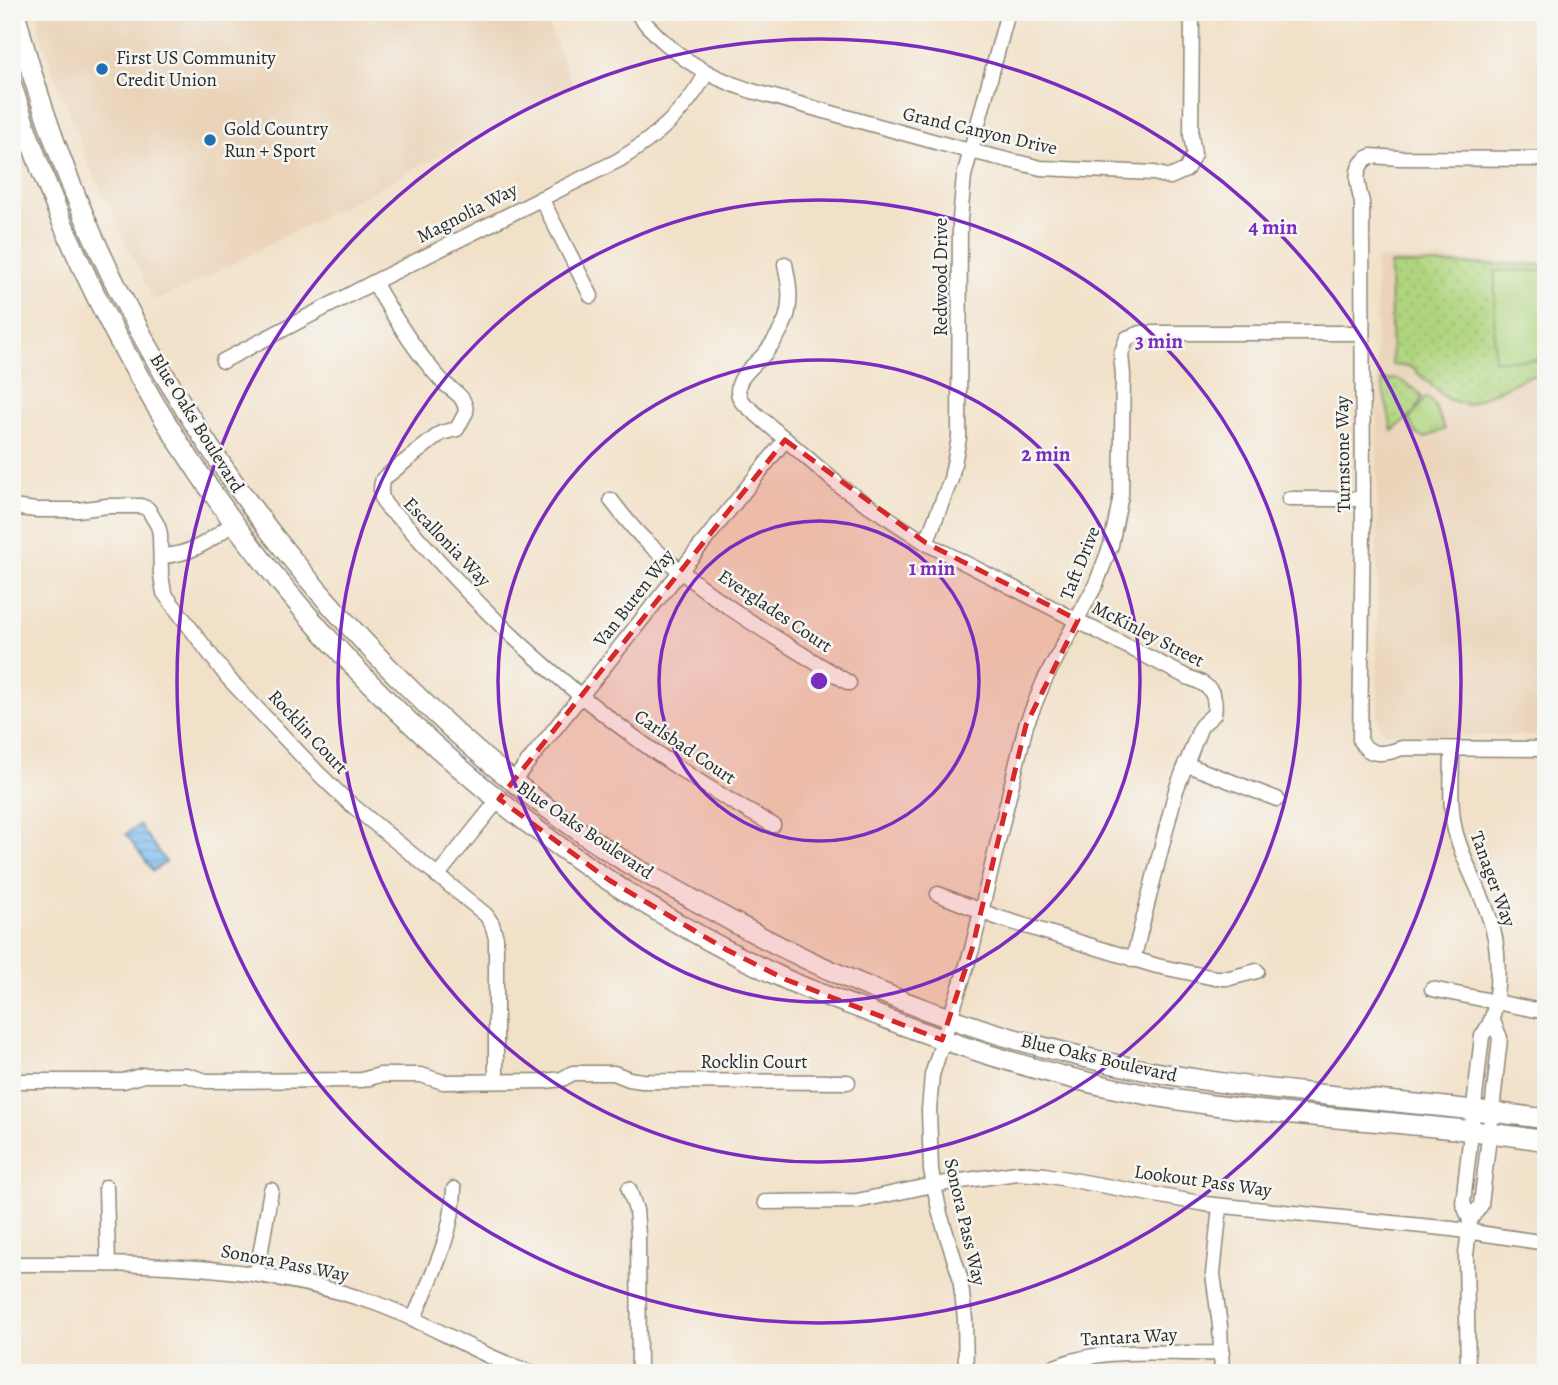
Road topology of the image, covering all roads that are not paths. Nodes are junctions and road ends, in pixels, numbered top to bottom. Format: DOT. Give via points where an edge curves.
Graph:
graph roads {
  1 [pos="15,12"];
  2 [pos="635,12"];
  3 [pos="1008,12"];
  4 [pos="1192,12"];
  5 [pos="706,74"];
  6 [pos="12,86"];
  7 [pos="969,151"];
  8 [pos="1546,159"];
  9 [pos="541,198"];
  10 [pos="785,264"];
  11 [pos="374,282"];
  12 [pos="591,296"];
  13 [pos="1362,333"];
  14 [pos="223,361"];
  15 [pos="785,440"];
  16 [pos="1289,499"];
  17 [pos="1362,499"];
  18 [pos="611,500"];
  19 [pos="12,507"];
  20 [pos="233,523"];
  21 [pos="926,543"];
  22 [pos="161,556"];
  23 [pos="681,570"];
  24 [pos="1078,620"];
  25 [pos="849,683"];
  26 [pos="580,695"];
  27 [pos="1452,749"];
  28 [pos="1546,749"];
  29 [pos="1185,764"];
  30 [pos="513,781"];
  31 [pos="499,799"];
  32 [pos="1278,799"];
  33 [pos="773,825"];
  34 [pos="437,876"];
  35 [pos="938,894"];
  36 [pos="982,911"];
  37 [pos="1133,960"];
  38 [pos="1257,971"];
  39 [pos="1432,989"];
  40 [pos="1496,1002"];
  41 [pos="1546,1012"];
  42 [pos="950,1018"];
  43 [pos="943,1040"];
  44 [pos="12,1081"];
  45 [pos="496,1081"];
  46 [pos="848,1082"];
  47 [pos="1483,1110"];
  48 [pos="1546,1119"];
  49 [pos="1480,1131"];
  50 [pos="1546,1141"];
  51 [pos="933,1185"];
  52 [pos="106,1187"];
  53 [pos="454,1189"];
  54 [pos="629,1189"];
  55 [pos="271,1190"];
  56 [pos="765,1202"];
  57 [pos="1220,1206"];
  58 [pos="1469,1225"];
  59 [pos="1546,1243"];
  60 [pos="12,1264"];
  61 [pos="108,1264"];
  62 [pos="257,1273"];
  63 [pos="412,1320"];
  64 [pos="1222,1353"];
  65 [pos="534,1373"];
  66 [pos="639,1373"];
  67 [pos="966,1373"];
  68 [pos="1041,1373"];
  69 [pos="1222,1373"];
  70 [pos="1468,1373"];
  1 -- 30 [label="main road, Blue Oaks Boulevard" via="44,108 89,226 147,345 196,428 253,511 368,647"];
  2 -- 5 [label="street, Grand Canyon Drive" via="662,43"];
  3 -- 7 [label="street, Redwood Drive"];
  4 -- 7 [label="street, Grand Canyon Drive" via="1194,153 1183,173 1170,177 1041,168"];
  5 -- 7 [label="street, Grand Canyon Drive"];
  5 -- 9 [label="street, Magnolia Way" via="685,106 654,138"];
  6 -- 20 [label="main road, Blue Oaks Boulevard" via="54,203 107,317 176,440"];
  7 -- 21 [label="street, Redwood Drive" via="960,219 959,438 951,479"];
  8 -- 13 [label="street, Turnstone Way" via="1367,158 1357,176 1362,202"];
  9 -- 11 [label="street, Magnolia Way"];
  9 -- 12 [label="street"];
  10 -- 15 [label="street, McKinley Street" via="790,290 785,321 738,389 742,402"];
  11 -- 14 [label="street, Magnolia Way"];
  11 -- 26 [label="street, Escallonia Way" via="408,338 443,383 464,398 466,412 457,429 441,433 389,473 380,487 381,499 485,610"];
  13 -- 17 [label="street, Turnstone Way"];
  13 -- 24 [label="street, Taft Drive" via="1161,332 1126,338 1121,354 1119,510 1105,564"];
  15 -- 21 [label="street, McKinley Street" via="860,500"];
  15 -- 23 [label="street, Van Buren Way"];
  16 -- 17 [label="street"];
  17 -- 27 [label="street, Turnstone Way" via="1360,740 1371,752 1380,754 1402,748"];
  18 -- 23 [label="street, Everglades Court" via="645,541"];
  19 -- 22 [label="street, Rocklin Court" via="78,510 141,506 158,526"];
  20 -- 22 [label="street" via="192,551"];
  20 -- 31 [label="main road, Blue Oaks Boulevard" via="352,664"];
  21 -- 24 [label="street, McKinley Street"];
  22 -- 34 [label="street, Rocklin Court" via="163,593 228,678 317,773"];
  23 -- 25 [label="street, Everglades Court" via="737,613"];
  23 -- 26 [label="street, Van Buren Way"];
  24 -- 29 [label="street, McKinley Street" via="1211,689 1214,714 1201,726"];
  24 -- 36 [label="street, Taft Drive" via="1026,725"];
  26 -- 30 [label="street, Van Buren Way"];
  26 -- 33 [label="street, Carlsbad Court" via="668,762"];
  27 -- 28 [label="street, Turnstone Way"];
  27 -- 40 [label="street, Tanager Way" via="1455,829 1495,934"];
  29 -- 32 [label="street"];
  29 -- 37 [label="street, McKinley Street"];
  30 -- 31 [label="main road"];
  30 -- 42 [label="main road, Blue Oaks Boulevard" via="622,860 738,926 867,987"];
  31 -- 34 [label="street"];
  31 -- 43 [label="main road, Blue Oaks Boulevard" via="609,880 727,950 787,980"];
  34 -- 45 [label="street, Rocklin Court" via="486,915 496,933"];
  35 -- 36 [label="street"];
  36 -- 37 [label="street"];
  36 -- 42 [label="street, Taft Drive"];
  37 -- 38 [label="street" via="1215,978"];
  39 -- 40 [label="street"];
  40 -- 41 [label="street"];
  40 -- 47 [label="street, Tanager Way" via="1493,1021 1500,1038"];
  42 -- 43 [label="street, Sonora Pass Way"];
  42 -- 47 [label="main road, Blue Oaks Boulevard" via="1076,1056 1170,1075"];
  43 -- 49 [label="main road, Blue Oaks Boulevard" via="1017,1064 1166,1098 1284,1114"];
  43 -- 51 [label="street, Sonora Pass Way" via="929,1101"];
  44 -- 45 [label="street, Rocklin Court" via="123,1081 144,1075 187,1075 206,1081 362,1080 421,1075 443,1082"];
  45 -- 46 [label="street, Rocklin Court" via="614,1073 642,1081"];
  47 -- 48 [label="main road, Blue Oaks Boulevard"];
  47 -- 49 [label="street, Tanager Way"];
  49 -- 50 [label="main road, Blue Oaks Boulevard"];
  49 -- 58 [label="street, Tanager Way" via="1463,1203"];
  51 -- 56 [label="street, Lookout Pass Way" via="858,1200"];
  51 -- 57 [label="street, Lookout Pass Way" via="994,1175 1045,1175"];
  51 -- 67 [label="street, Sonora Pass Way" via="962,1286"];
  52 -- 61 [label="street"];
  53 -- 63 [label="street" via="445,1245"];
  54 -- 66 [label="street" via="638,1235"];
  55 -- 62 [label="street"];
  57 -- 58 [label="street, Lookout Pass Way"];
  57 -- 64 [label="street" via="1213,1274"];
  58 -- 59 [label="street, Lookout Pass Way"];
  58 -- 70 [label="street, Tanager Way" via="1465,1277"];
  60 -- 61 [label="street, Sonora Pass Way"];
  61 -- 62 [label="street, Sonora Pass Way"];
  62 -- 63 [label="street, Sonora Pass Way" via="340,1292"];
  63 -- 65 [label="street, Sonora Pass Way"];
  64 -- 68 [label="street, Tantara Way" via="1092,1355"];
  64 -- 69 [label="street"];
}
